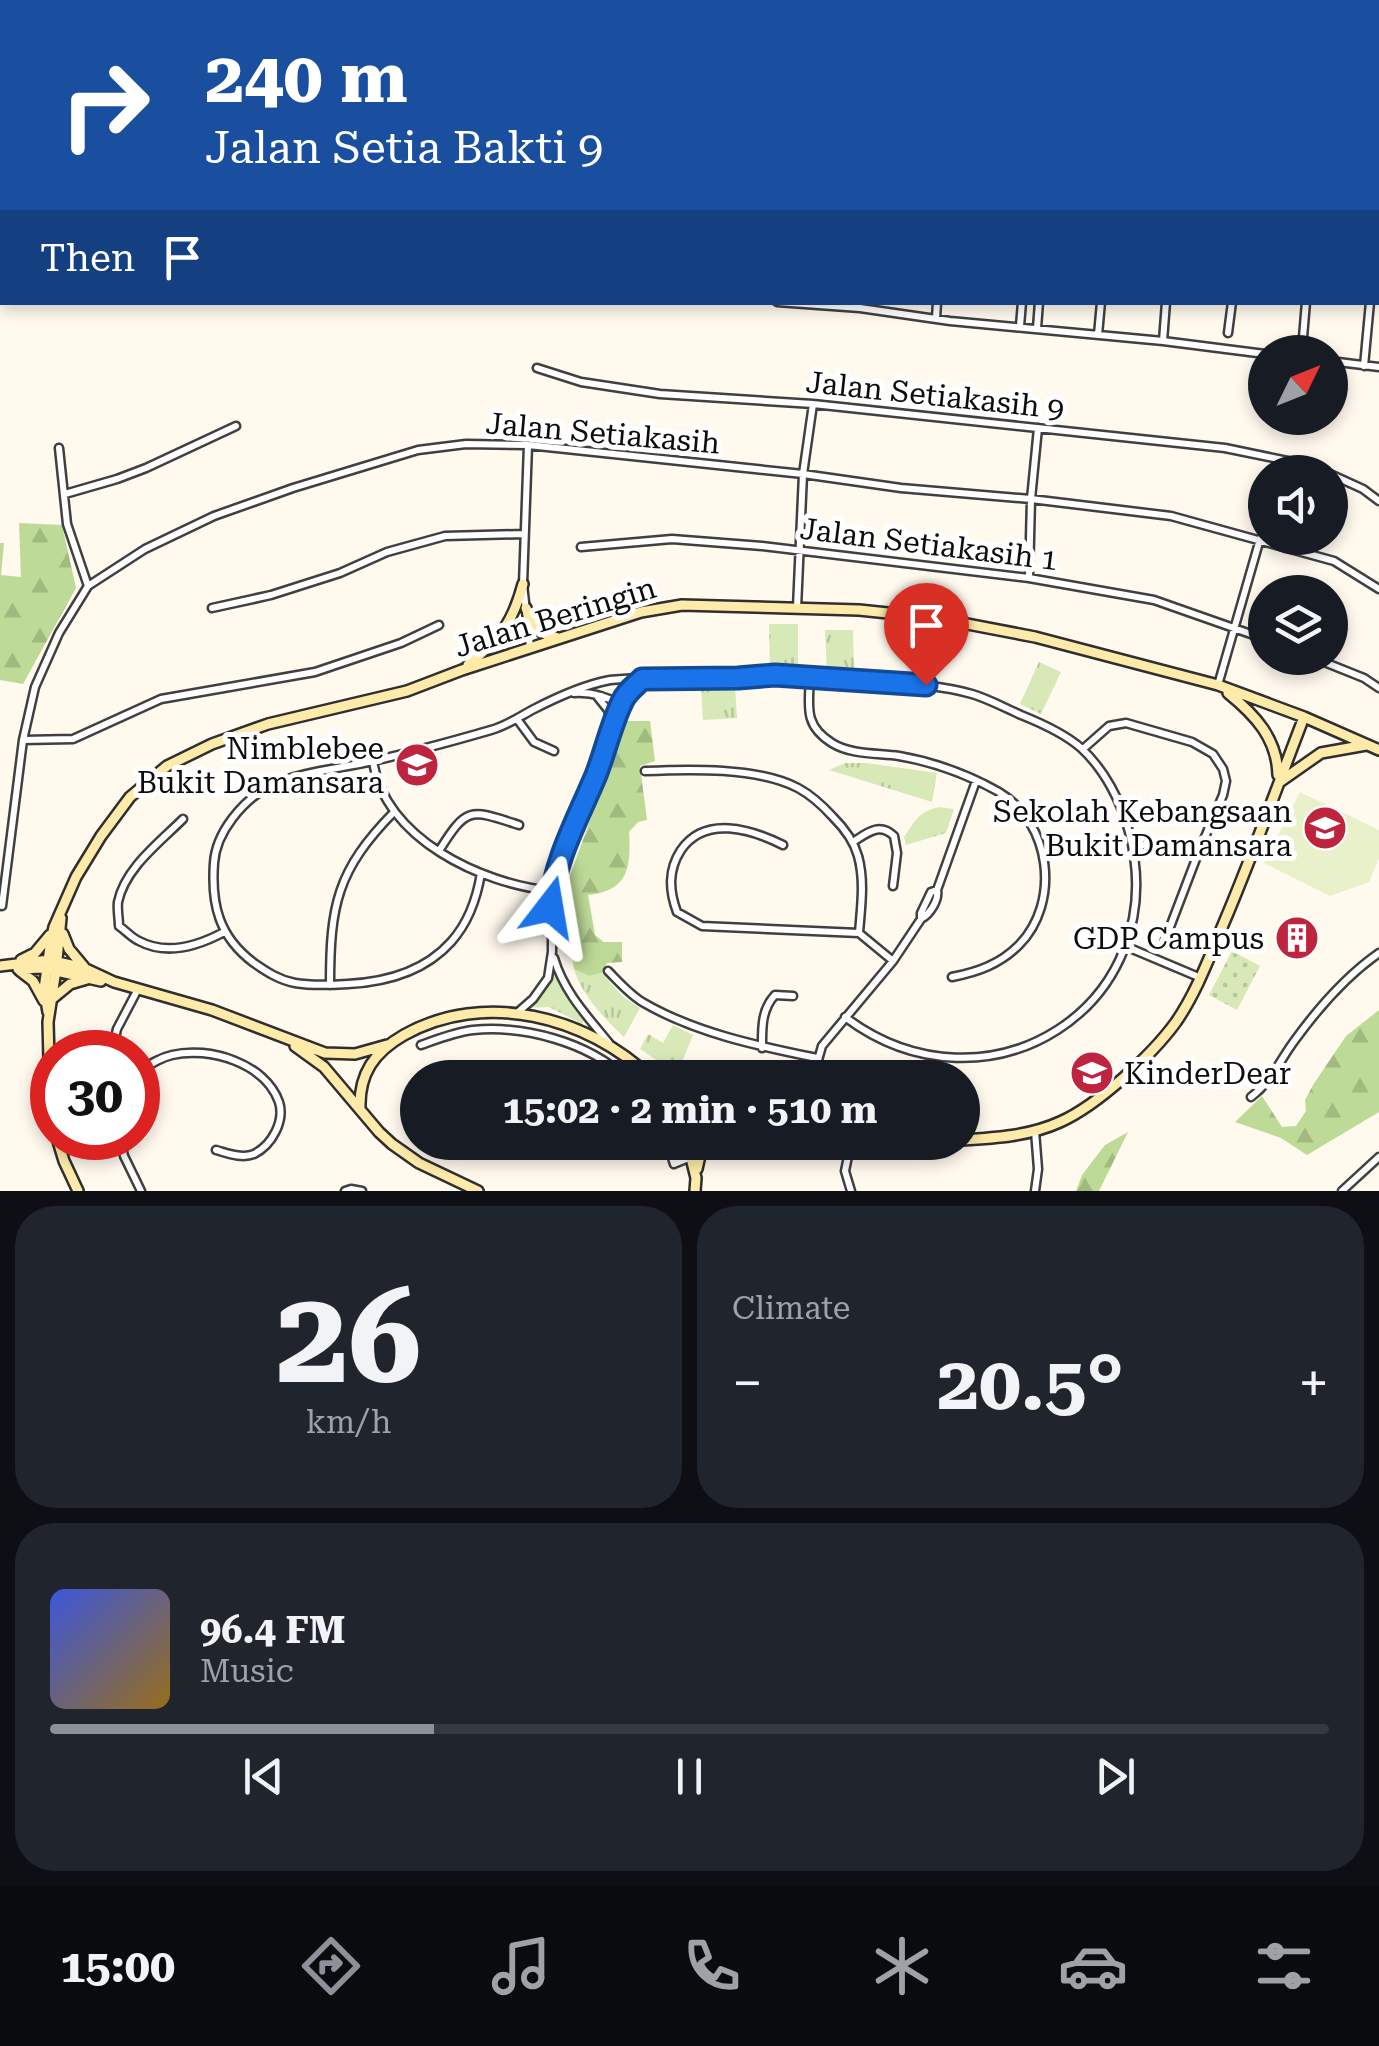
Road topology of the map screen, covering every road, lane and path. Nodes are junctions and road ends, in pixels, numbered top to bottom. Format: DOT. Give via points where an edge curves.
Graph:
graph roads {
  1 [pos="937,305"];
  2 [pos="1022,305"];
  3 [pos="1039,305"];
  4 [pos="1102,305"];
  5 [pos="1166,305"];
  6 [pos="1232,305"];
  7 [pos="1306,305"];
  8 [pos="1370,305"];
  9 [pos="861,306"];
  10 [pos="936,319"];
  11 [pos="1020,326"];
  12 [pos="1037,328"];
  13 [pos="1228,333"];
  14 [pos="1098,335"];
  15 [pos="1303,335"];
  16 [pos="1163,341"];
  17 [pos="1248,352"];
  18 [pos="1348,363"];
  19 [pos="1367,366"];
  20 [pos="1379,367"];
  21 [pos="537,368"];
  22 [pos="812,404"];
  23 [pos="236,426"];
  24 [pos="1038,428"];
  25 [pos="528,445"];
  26 [pos="59,448"];
  27 [pos="1259,455"];
  28 [pos="803,474"];
  29 [pos="1348,482"];
  30 [pos="65,494"];
  31 [pos="1030,499"];
  32 [pos="1379,500"];
  33 [pos="523,534"];
  34 [pos="1248,536"];
  35 [pos="581,547"];
  36 [pos="800,551"];
  37 [pos="1256,555"];
  38 [pos="1311,555"];
  39 [pos="1029,578"];
  40 [pos="523,584"];
  41 [pos="88,586"];
  42 [pos="1379,589"];
  43 [pos="212,608"];
  44 [pos="526,608"];
  45 [pos="797,608"];
  46 [pos="439,625"];
  47 [pos="1236,628"];
  48 [pos="1248,632"];
  49 [pos="560,638"];
  50 [pos="530,648"];
  51 [pos="462,670"];
  52 [pos="1348,672"];
  53 [pos="810,676"];
  54 [pos="642,679"];
  55 [pos="1218,686"];
  56 [pos="1379,688"];
  57 [pos="568,693"];
  58 [pos="595,694"];
  59 [pos="620,705"];
  60 [pos="517,718"];
  61 [pos="1304,718"];
  62 [pos="613,729"];
  63 [pos="23,740"];
  64 [pos="1368,744"];
  65 [pos="1082,750"];
  66 [pos="1379,750"];
  67 [pos="554,752"];
  68 [pos="373,761"];
  69 [pos="645,771"];
  70 [pos="976,781"];
  71 [pos="1278,782"];
  72 [pos="394,812"];
  73 [pos="183,819"];
  74 [pos="519,825"];
  75 [pos="854,842"];
  76 [pos="783,845"];
  77 [pos="1133,846"];
  78 [pos="439,851"];
  79 [pos="1198,851"];
  80 [pos="481,873"];
  81 [pos="893,886"];
  82 [pos="552,890"];
  83 [pos="2,906"];
  84 [pos="58,923"];
  85 [pos="224,932"];
  86 [pos="859,933"];
  87 [pos="1165,940"];
  88 [pos="1125,946"];
  89 [pos="552,952"];
  90 [pos="1379,953"];
  91 [pos="893,961"];
  92 [pos="52,965"];
  93 [pos="0,966"];
  94 [pos="15,966"];
  95 [pos="608,971"];
  96 [pos="90,976"];
  97 [pos="952,977"];
  98 [pos="1200,978"];
  99 [pos="330,985"];
  100 [pos="138,988"];
  101 [pos="793,996"];
  102 [pos="48,1006"];
  103 [pos="516,1014"];
  104 [pos="845,1017"];
  105 [pos="424,1025"];
  106 [pos="49,1030"];
  107 [pos="118,1030"];
  108 [pos="403,1036"];
  109 [pos="284,1038"];
  110 [pos="387,1045"];
  111 [pos="421,1045"];
  112 [pos="612,1047"];
  113 [pos="762,1048"];
  114 [pos="817,1058"];
  115 [pos="160,1059"];
  116 [pos="602,1060"];
  117 [pos="631,1060"];
  118 [pos="1251,1097"];
  119 [pos="360,1108"];
  120 [pos="1035,1131"];
  121 [pos="980,1139"];
  122 [pos="216,1150"];
  123 [pos="1379,1157"];
  124 [pos="64,1160"];
  125 [pos="126,1160"];
  126 [pos="692,1160"];
  127 [pos="700,1160"];
  128 [pos="848,1160"];
  129 [pos="696,1178"];
  130 [pos="78,1191"];
  131 [pos="141,1191"];
  132 [pos="345,1191"];
  133 [pos="362,1191"];
  134 [pos="478,1191"];
  135 [pos="695,1191"];
  136 [pos="851,1191"];
  137 [pos="1035,1191"];
  138 [pos="1342,1191"];
  1 -- 10 [label="street"];
  2 -- 11 [label="street"];
  3 -- 12 [label="street"];
  4 -- 14 [label="street"];
  5 -- 16 [label="street"];
  6 -- 13 [label="street"];
  7 -- 15 [label="street"];
  8 -- 19 [label="street"];
  9 -- 10 [label="street"];
  10 -- 11 [label="street"];
  11 -- 12 [label="street"];
  12 -- 14 [label="street"];
  14 -- 16 [label="street"];
  16 -- 17 [label="street"];
  18 -- 19 [label="street"];
  19 -- 20 [label="street"];
  21 -- 22 [label="street, Jalan Setiakasih 9" via="660,394"];
  22 -- 24 [label="street, Jalan Setiakasih 9"];
  22 -- 28 [label="street"];
  23 -- 30 [label="street" via="146,468"];
  24 -- 27 [label="street, Jalan Setiakasih 9"];
  24 -- 31 [label="street"];
  25 -- 28 [label="street, Jalan Setiakasih"];
  25 -- 33 [label="street"];
  25 -- 41 [label="street, Jalan Setiakasih" via="418,450 294,488 214,516"];
  26 -- 30 [label="street"];
  28 -- 31 [label="street, Jalan Setiakasih"];
  28 -- 36 [label="street"];
  29 -- 32 [label="street, Jalan Setiakasih 9"];
  30 -- 41 [label="street" via="67,524"];
  31 -- 34 [label="street, Jalan Setiakasih" via="1171,516"];
  31 -- 39 [label="street"];
  33 -- 40 [label="street"];
  33 -- 43 [label="street" via="445,536"];
  35 -- 36 [label="street, Jalan Setiakasih 1" via="672,539"];
  36 -- 39 [label="street, Jalan Setiakasih 1"];
  36 -- 45 [label="street"];
  37 -- 47 [label="street"];
  38 -- 42 [label="street, Jalan Setiakasih"];
  39 -- 47 [label="street, Jalan Setiakasih 1" via="1154,600"];
  40 -- 44 [label="street"];
  40 -- 51 [label="street" via="516,611 497,640"];
  41 -- 63 [label="street, Jalan Setiakasih" via="36,686"];
  44 -- 49 [label="street" via="534,628"];
  44 -- 50 [label="street"];
  45 -- 49 [label="street, Jalan Beringin" via="682,605"];
  45 -- 55 [label="street, Jalan Beringin" via="952,621"];
  46 -- 63 [label="street" via="315,672 161,699 73,738"];
  47 -- 48 [label="street, Jalan Setiakasih 1"];
  47 -- 55 [label="street"];
  49 -- 50 [label="street, Jalan Beringin"];
  50 -- 51 [label="street, Jalan Beringin"];
  51 -- 84 [label="street, Jalan Beringin" via="408,691 268,724 167,766 130,797 101,836"];
  52 -- 56 [label="street"];
  53 -- 54 [label="street"];
  53 -- 65 [label="street" via="974,695 1048,727"];
  53 -- 70 [label="street" via="810,721 833,744 927,762"];
  54 -- 57 [label="street"];
  54 -- 59 [label="street"];
  55 -- 61 [label="street, Jalan Beringin"];
  55 -- 71 [label="street" via="1264,728"];
  57 -- 58 [label="street"];
  57 -- 60 [label="street"];
  58 -- 59 [label="street"];
  58 -- 62 [label="street"];
  59 -- 62 [label="street"];
  60 -- 67 [label="street" via="534,742"];
  60 -- 68 [label="street"];
  61 -- 64 [label="street, Jalan Beringin"];
  61 -- 71 [label="street"];
  62 -- 82 [label="street"];
  63 -- 83 [label="street, Jalan Setiakasih"];
  64 -- 66 [label="street, Jalan Beringin"];
  64 -- 71 [label="street" via="1321,754"];
  65 -- 77 [label="street" via="1112,790"];
  65 -- 79 [label="street" via="1109,726 1126,722 1212,754 1223,768 1225,788"];
  68 -- 72 [label="street"];
  68 -- 85 [label="street" via="270,787 230,821 214,852 212,886"];
  69 -- 75 [label="street" via="699,769 796,786"];
  70 -- 91 [label="street" via="938,896"];
  70 -- 97 [label="street" via="1002,794 1032,828 1045,888 1020,944 998,962"];
  71 -- 98 [label="street"];
  72 -- 78 [label="street"];
  72 -- 99 [label="street" via="361,848 340,887"];
  73 -- 85 [label="street" via="124,884 120,926 140,942 168,949"];
  74 -- 78 [label="street" via="472,814 459,821"];
  75 -- 81 [label="street" via="876,829 894,836"];
  75 -- 86 [label="street" via="863,884"];
  76 -- 86 [label="street" via="733,829 696,834 671,872 677,912 702,926"];
  77 -- 79 [label="street" via="1162,841"];
  77 -- 88 [label="street" via="1137,892"];
  78 -- 80 [label="street"];
  79 -- 87 [label="street"];
  80 -- 82 [label="street"];
  80 -- 99 [label="street" via="461,928 422,964 390,979"];
  82 -- 89 [label="street"];
  84 -- 92 [label="street, Jalan Beringin"];
  84 -- 94 [label="street"];
  84 -- 96 [label="street"];
  85 -- 99 [label="street" via="272,975"];
  86 -- 91 [label="street"];
  88 -- 98 [label="street"];
  88 -- 104 [label="street" via="1108,980 1070,1021 1004,1054 929,1057 893,1046"];
  89 -- 103 [label="street" via="548,978"];
  89 -- 112 [label="street" via="572,998"];
  90 -- 118 [label="street" via="1326,1001"];
  91 -- 104 [label="street"];
  92 -- 94 [label="street"];
  92 -- 96 [label="street"];
  92 -- 102 [label="street, Jalan Beringin" via="44,989"];
  93 -- 94 [label="street"];
  94 -- 102 [label="street"];
  95 -- 113 [label="street" via="643,1002"];
  96 -- 100 [label="street"];
  96 -- 102 [label="street" via="70,984"];
  98 -- 120 [label="street" via="1152,1050 1083,1110"];
  100 -- 107 [label="street"];
  100 -- 109 [label="street"];
  101 -- 113 [label="street" via="770,1001"];
  102 -- 106 [label="street, Jalan Beringin"];
  103 -- 105 [label="street" via="467,1012"];
  103 -- 112 [label="street" via="576,1028"];
  104 -- 114 [label="street"];
  105 -- 108 [label="street"];
  105 -- 111 [label="street"];
  108 -- 110 [label="street"];
  108 -- 111 [label="street"];
  109 -- 110 [label="street" via="325,1053"];
  109 -- 119 [label="street" via="324,1067"];
  110 -- 119 [label="street" via="362,1079"];
  111 -- 116 [label="street" via="474,1030 525,1032"];
  112 -- 117 [label="street"];
  113 -- 114 [label="street"];
  115 -- 122 [label="street" via="199,1052 236,1062 254,1071 280,1105 276,1132 253,1155"];
  119 -- 134 [label="street" via="410,1158"];
  120 -- 121 [label="street"];
  120 -- 137 [label="street"];
  123 -- 138 [label="street"];
  124 -- 130 [label="street"];
  125 -- 131 [label="street"];
  126 -- 129 [label="street"];
  127 -- 129 [label="street"];
  128 -- 136 [label="street"];
  129 -- 135 [label="street"];
  132 -- 133 [label="street"];
}
